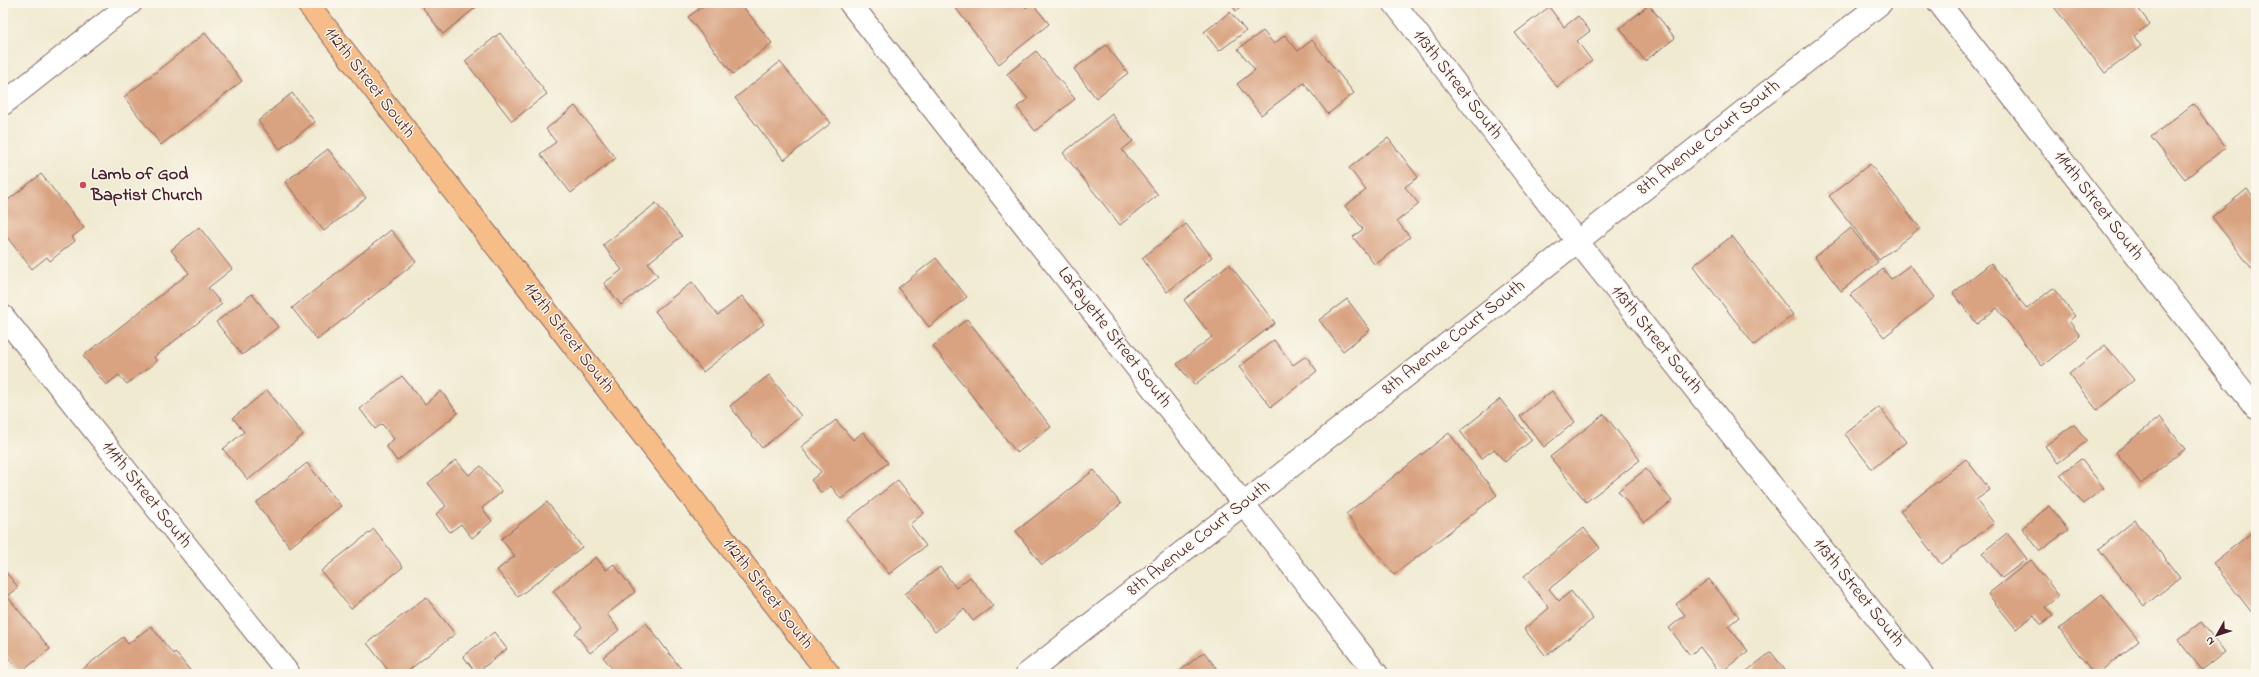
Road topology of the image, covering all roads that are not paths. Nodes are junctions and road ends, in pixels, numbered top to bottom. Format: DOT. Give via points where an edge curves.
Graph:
graph roads {
  1 [pos="131,3"];
  2 [pos="307,3"];
  3 [pos="850,3"];
  4 [pos="1394,3"];
  5 [pos="1881,3"];
  6 [pos="1939,3"];
  7 [pos="3,104"];
  8 [pos="1578,241"];
  9 [pos="3,316"];
  10 [pos="2256,408"];
  11 [pos="1244,504"];
  12 [pos="289,674"];
  13 [pos="829,674"];
  14 [pos="1027,674"];
  15 [pos="1377,674"];
  16 [pos="1922,674"];
  1 -- 7 [label="street"];
  2 -- 13 [label="main road, 112th Street South"];
  3 -- 11 [label="street, Lafayette Street South"];
  4 -- 8 [label="street, 113th Street South"];
  5 -- 8 [label="street, 8th Avenue Court South"];
  6 -- 10 [label="street, 114th Street South"];
  8 -- 11 [label="street, 8th Avenue Court South"];
  8 -- 16 [label="street, 113th Street South"];
  9 -- 12 [label="street, 111th Street South"];
  11 -- 14 [label="street, 8th Avenue Court South"];
  11 -- 15 [label="street, Lafayette Street South"];
}
